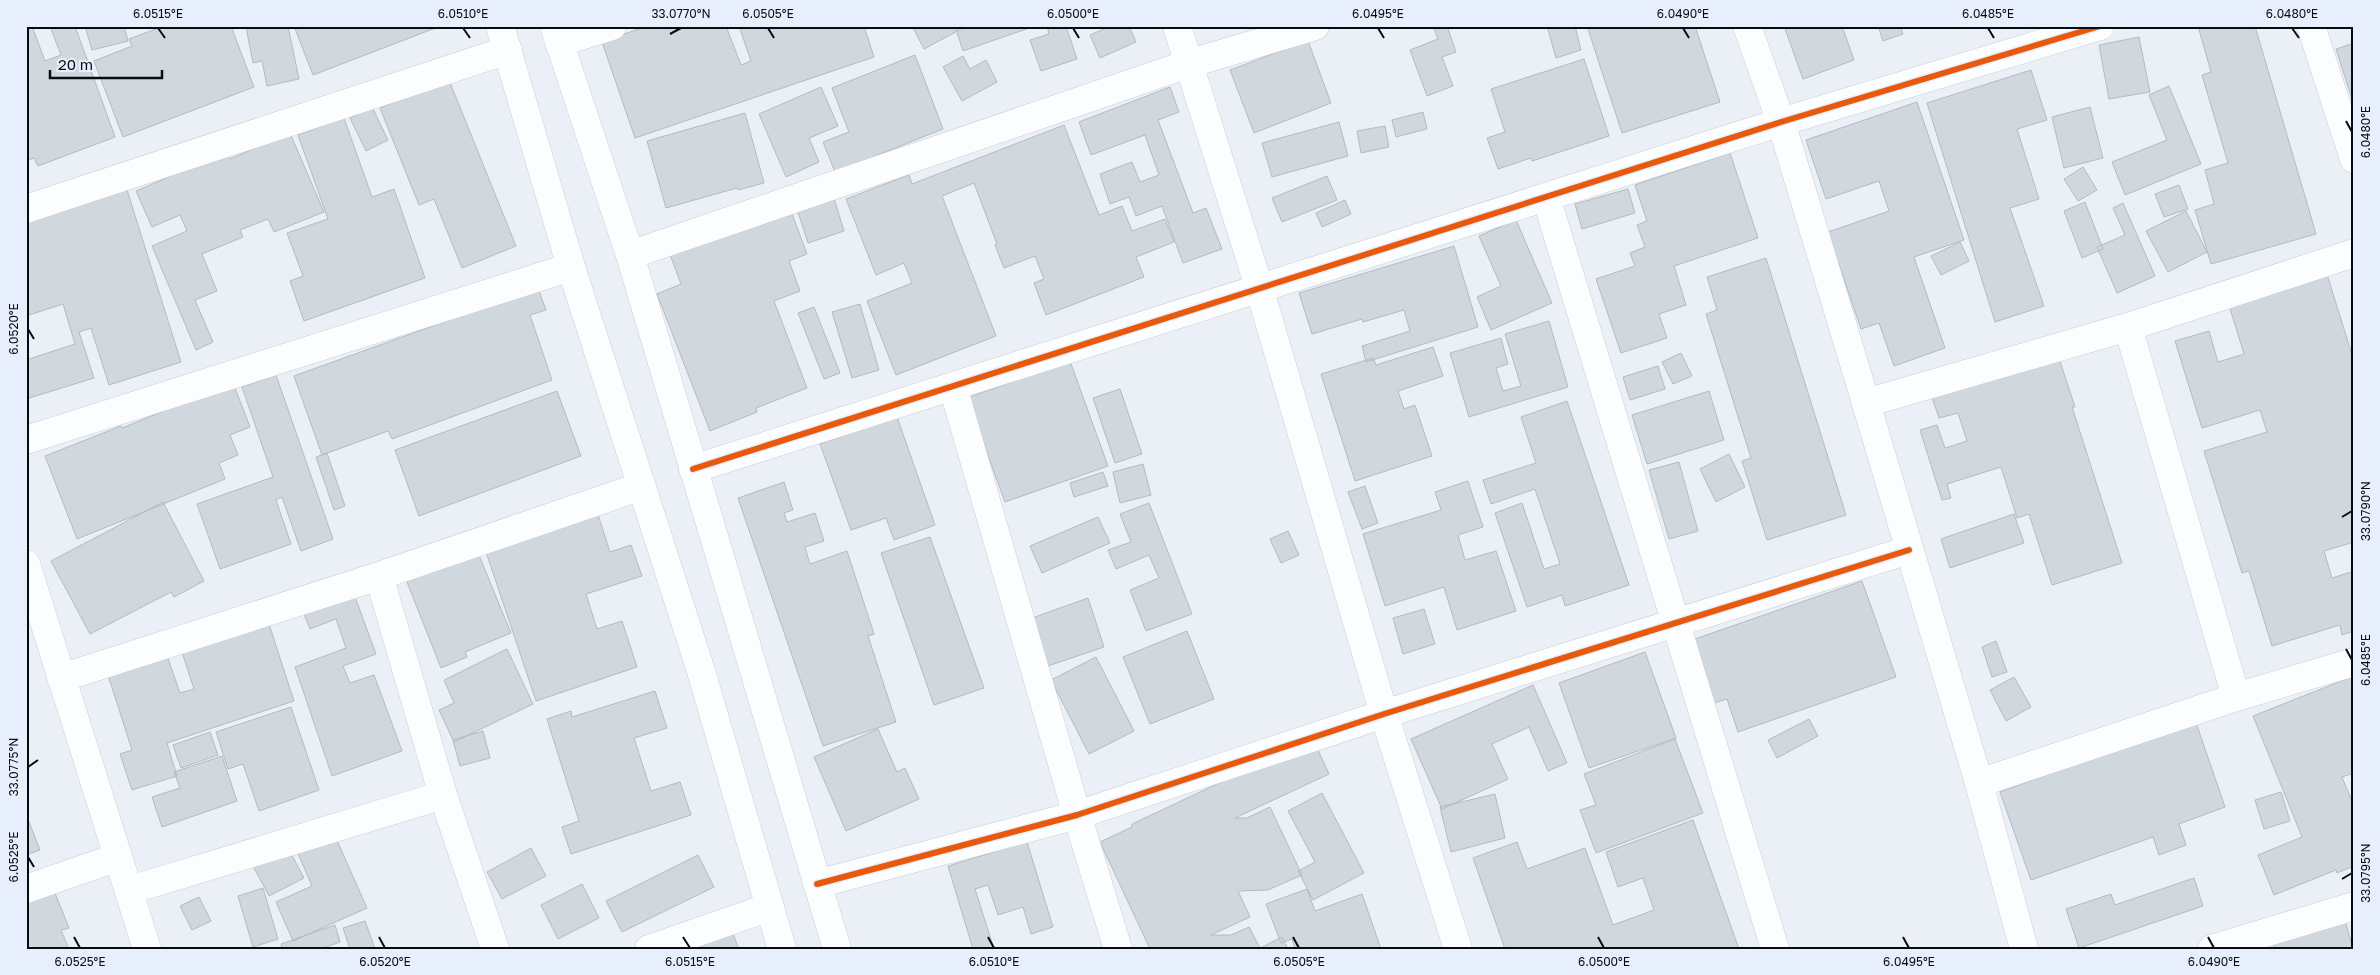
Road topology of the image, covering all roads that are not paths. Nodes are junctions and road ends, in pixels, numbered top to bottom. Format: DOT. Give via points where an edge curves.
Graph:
graph roads {
  1 [pos="612,26"];
  2 [pos="1177,26"];
  3 [pos="1315,26"];
  4 [pos="1747,26"];
  5 [pos="2100,26"];
  6 [pos="2312,26"];
  7 [pos="556,35"];
  8 [pos="504,38"];
  9 [pos="1188,64"];
  10 [pos="1781,122"];
  11 [pos="2354,159"];
  12 [pos="1546,197"];
  13 [pos="26,208"];
  14 [pos="2354,253"];
  15 [pos="630,255"];
  16 [pos="571,267"];
  17 [pos="1260,287"];
  18 [pos="2128,327"];
  19 [pos="952,387"];
  20 [pos="1866,403"];
  21 [pos="26,440"];
  22 [pos="693,469"];
  23 [pos="642,486"];
  24 [pos="1909,550"];
  25 [pos="26,564"];
  26 [pos="379,576"];
  27 [pos="1677,622"];
  28 [pos="2354,662"];
  29 [pos="61,678"];
  30 [pos="2236,698"];
  31 [pos="1384,714"];
  32 [pos="1979,783"];
  33 [pos="442,795"];
  34 [pos="1077,815"];
  35 [pos="118,857"];
  36 [pos="817,884"];
  37 [pos="26,888"];
  38 [pos="130,890"];
  39 [pos="2354,906"];
  40 [pos="770,908"];
  41 [pos="147,949"];
  42 [pos="495,949"];
  43 [pos="649,949"];
  44 [pos="782,949"];
  45 [pos="837,949"];
  46 [pos="1118,949"];
  47 [pos="1458,949"];
  48 [pos="1775,949"];
  49 [pos="2024,949"];
  50 [pos="2212,949"];
  1 -- 7 [label="street"];
  2 -- 9 [label="street"];
  3 -- 9 [label="street"];
  4 -- 10 [label="street"];
  5 -- 10 [label="street"];
  6 -- 11 [label="street"];
  7 -- 15 [label="street"];
  8 -- 13 [label="street"];
  8 -- 16 [label="street"];
  9 -- 15 [label="street"];
  9 -- 17 [label="street"];
  10 -- 12 [label="street"];
  10 -- 20 [label="street"];
  12 -- 17 [label="street"];
  12 -- 27 [label="street"];
  14 -- 18 [label="street"];
  15 -- 22 [label="street"];
  16 -- 21 [label="street"];
  16 -- 23 [label="street"];
  17 -- 19 [label="street"];
  17 -- 31 [label="street"];
  18 -- 20 [label="street"];
  18 -- 30 [label="street"];
  19 -- 22 [label="street"];
  19 -- 34 [label="street"];
  20 -- 24 [label="street"];
  22 -- 36 [label="street"];
  23 -- 26 [label="street"];
  23 -- 40 [label="street"];
  24 -- 27 [label="street"];
  24 -- 32 [label="street"];
  25 -- 29 [label="street"];
  26 -- 29 [label="street"];
  26 -- 33 [label="street"];
  27 -- 31 [label="street"];
  27 -- 48 [label="street"];
  28 -- 30 [label="street"];
  29 -- 35 [label="street"];
  30 -- 32 [label="street"];
  31 -- 34 [label="street"];
  31 -- 47 [label="street"];
  32 -- 49 [label="street"];
  33 -- 38 [label="street"];
  33 -- 42 [label="street"];
  34 -- 36 [label="street"];
  34 -- 46 [label="street"];
  35 -- 37 [label="street"];
  35 -- 38 [label="street"];
  36 -- 45 [label="street"];
  38 -- 41 [label="street"];
  39 -- 50 [label="street"];
  40 -- 43 [label="street"];
  40 -- 44 [label="street"];
}
